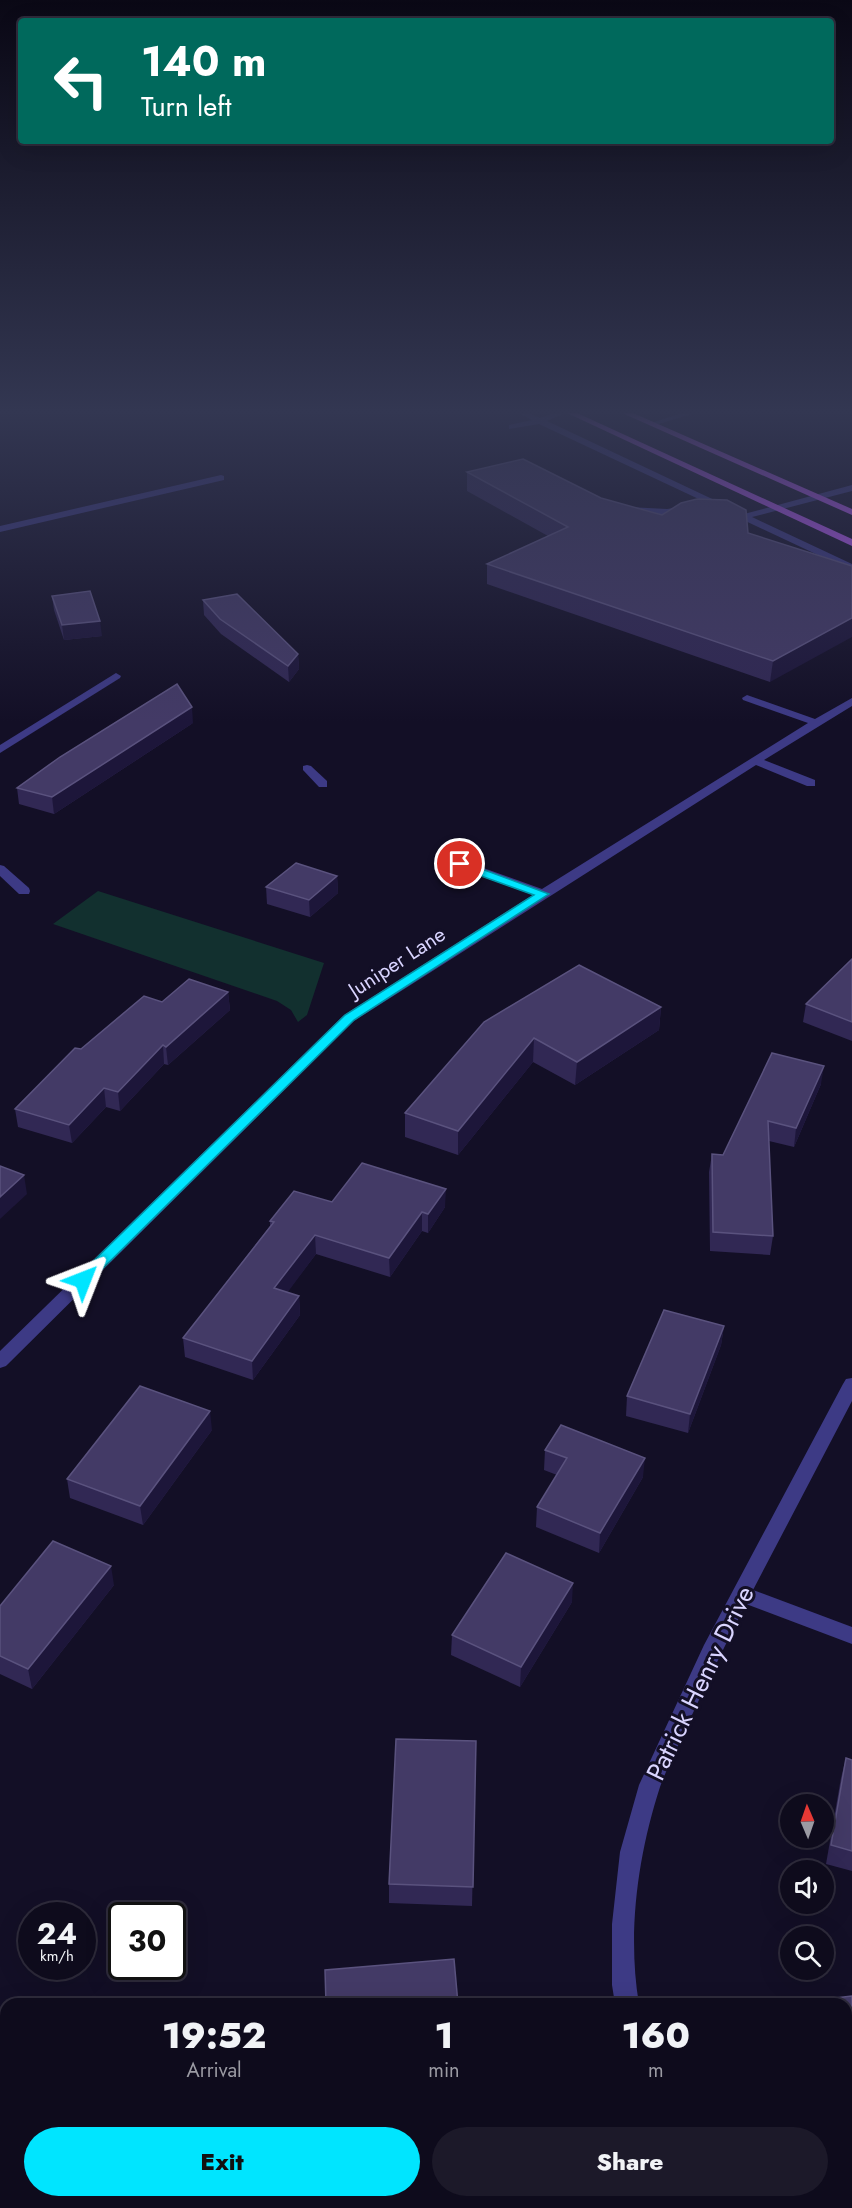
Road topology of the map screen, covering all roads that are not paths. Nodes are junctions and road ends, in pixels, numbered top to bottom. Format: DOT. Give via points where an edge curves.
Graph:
graph roads {
  1 [pos="56,516"];
  2 [pos="747,516"];
  3 [pos="794,516"];
  4 [pos="743,517"];
  5 [pos="0,529"];
  6 [pos="852,543"];
  7 [pos="852,568"];
  8 [pos="116,676"];
  9 [pos="747,698"];
  10 [pos="852,701"];
  11 [pos="817,723"];
  12 [pos="0,750"];
  13 [pos="755,761"];
  14 [pos="307,768"];
  15 [pos="811,783"];
  16 [pos="323,784"];
  17 [pos="460,864"];
  18 [pos="0,869"];
  19 [pos="24,891"];
  20 [pos="543,894"];
  21 [pos="0,1362"];
  22 [pos="852,1384"];
  23 [pos="741,1594"];
  24 [pos="852,1636"];
  25 [pos="626,1998"];
  1 -- 5 [label="street"];
  2 -- 4 [label="street"];
  3 -- 6 [label="main road"];
  4 -- 7 [label="street"];
  8 -- 12 [label="street"];
  9 -- 11 [label="street"];
  10 -- 11 [label="street, Juniper Lane"];
  11 -- 13 [label="street, Juniper Lane"];
  13 -- 15 [label="street"];
  13 -- 20 [label="street, Juniper Lane"];
  14 -- 16 [label="street"];
  17 -- 20 [label="street"];
  18 -- 19 [label="street"];
  20 -- 21 [label="street, Juniper Lane" via="349,1018"];
  22 -- 23 [label="street, Patrick Henry Drive"];
  23 -- 24 [label="street"];
  23 -- 25 [label="street, Patrick Henry Drive" via="650,1785 631,1852 624,1924"];
}
